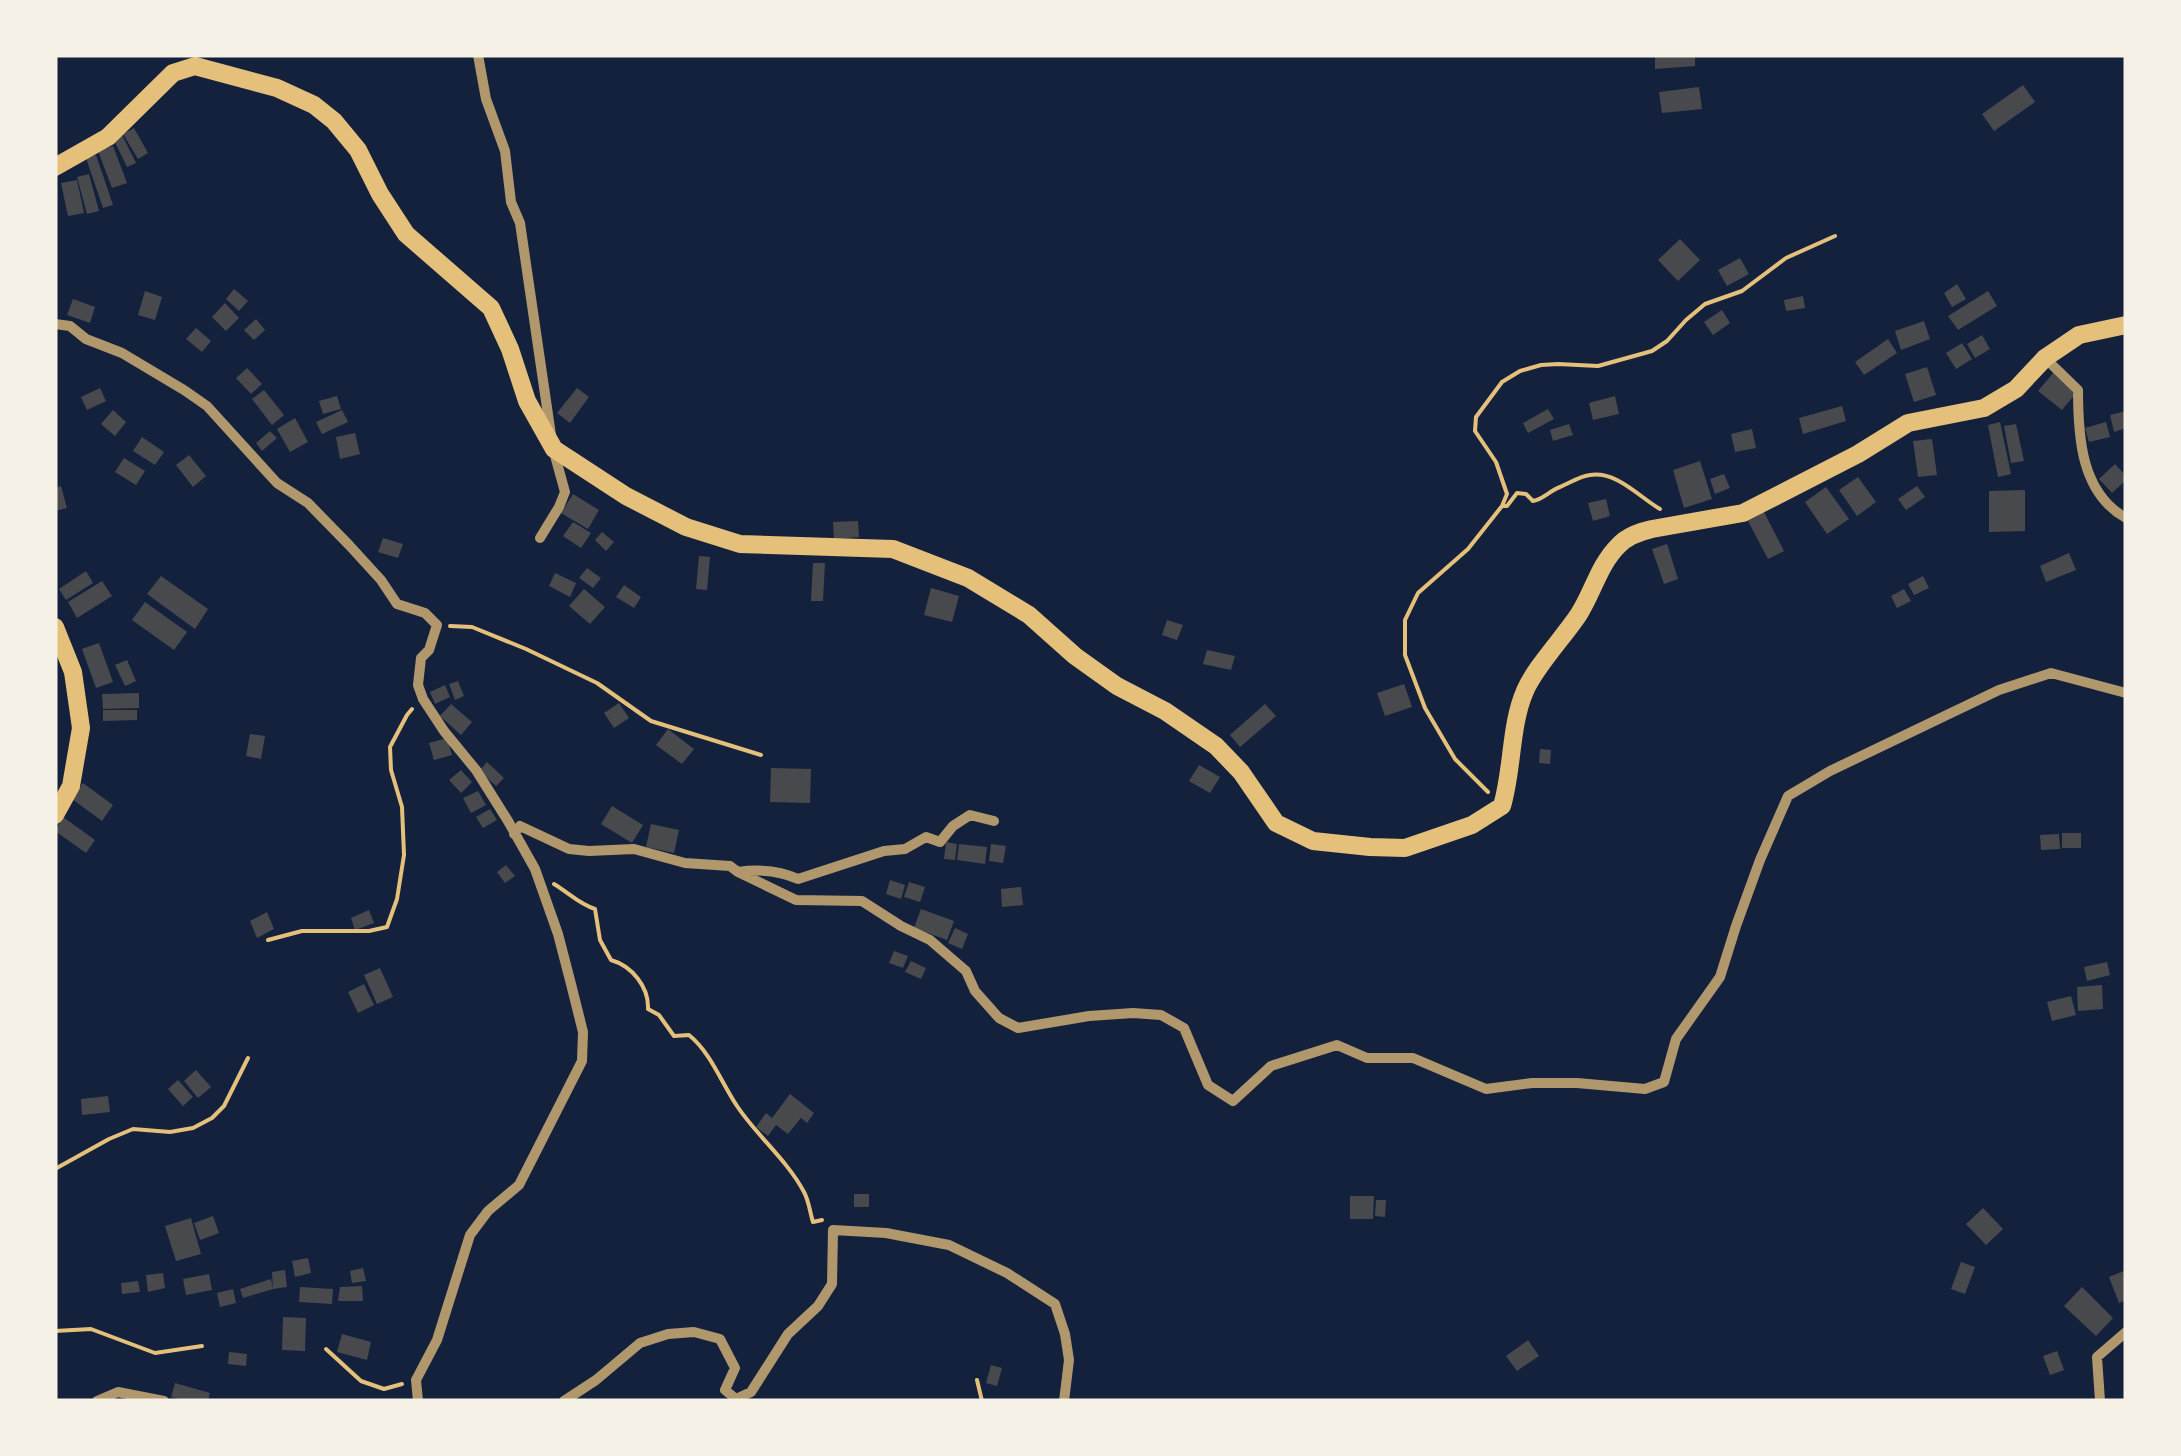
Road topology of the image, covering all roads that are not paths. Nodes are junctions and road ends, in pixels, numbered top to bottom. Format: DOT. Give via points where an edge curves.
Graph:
graph roads {
  1 [pos="478,55"];
  2 [pos="55,167"];
  3 [pos="55,324"];
  4 [pos="2126,325"];
  5 [pos="2045,358"];
  6 [pos="554,449"];
  7 [pos="2126,518"];
  8 [pos="540,538"];
  9 [pos="55,628"];
  10 [pos="2126,693"];
  11 [pos="55,814"];
  12 [pos="994,821"];
  13 [pos="514,834"];
  14 [pos="738,872"];
  15 [pos="2126,1332"];
  16 [pos="97,1401"];
  17 [pos="164,1401"];
  18 [pos="418,1401"];
  19 [pos="564,1401"];
  20 [pos="1064,1401"];
  21 [pos="2100,1401"];
  1 -- 6 [label="street" via="520,223"];
  2 -- 6 [label="main road" via="108,137 174,73 195,66 314,105 358,150 406,234 491,308 526,401"];
  3 -- 13 [label="street" via="122,353 207,406 277,483 350,545 397,604 425,612 437,625 421,658 418,686"];
  4 -- 5 [label="main road" via="2079,335"];
  5 -- 6 [label="main road" via="2016,389 1984,408 1908,423 1743,514 1640,532 1622,542 1525,689 1502,806 1472,825 1405,848 1313,841 1276,824 1216,746 1118,686 1029,615 968,578 893,549 740,544 686,527"];
  5 -- 7 [label="street" via="2078,390 2080,443 2090,478 2110,510"];
  6 -- 8 [label="street" via="565,492"];
  9 -- 11 [label="main road" via="73,672 81,728 71,786"];
  10 -- 14 [label="street" via="2051,673 1999,690 1788,796 1720,978 1676,1039 1664,1082 1644,1089 1562,1083 1486,1089 1413,1058 1367,1058 1337,1046 1271,1066 1233,1101 1208,1085 1184,1028 1162,1015 1089,1016 1018,1028 1000,1018 966,971 930,940 862,900 796,900"];
  12 -- 14 [label="street" via="970,815 940,842 926,838 798,879"];
  13 -- 14 [label="street" via="520,826 569,850 634,849"];
  13 -- 18 [label="street" via="535,869 558,934 579,1016 582,1061 519,1185 470,1235 437,1340 416,1380"];
  15 -- 21 [label="street" via="2098,1357"];
  16 -- 17 [label="street" via="118,1392"];
  19 -- 20 [label="street" via="640,1343 694,1332 720,1340 735,1368 725,1390 736,1398 751,1392 788,1334 832,1284 833,1230 948,1245 1055,1304 1069,1360"];
}
